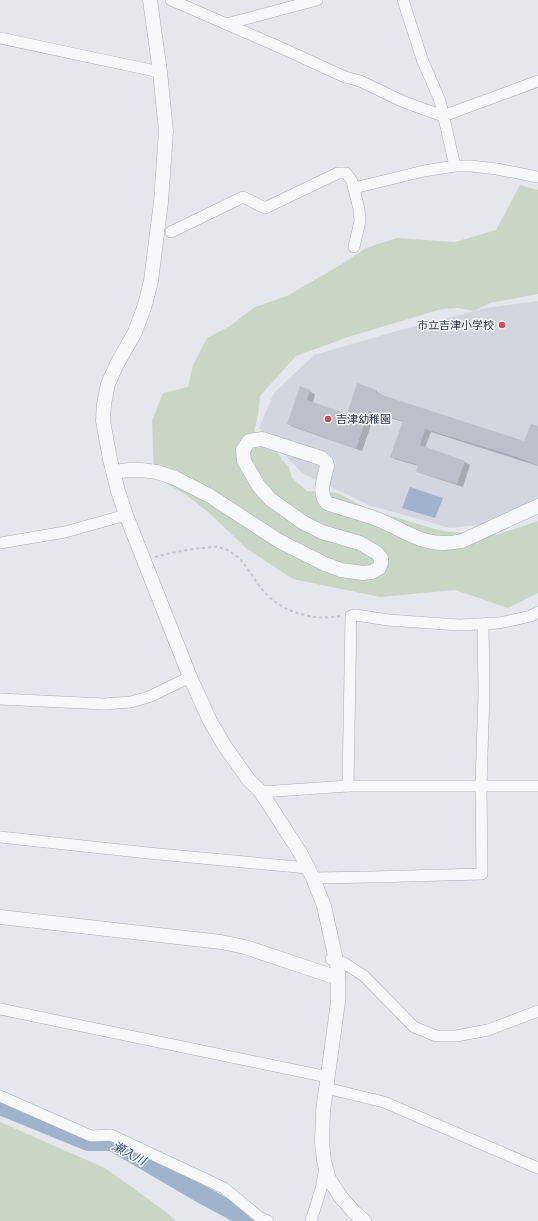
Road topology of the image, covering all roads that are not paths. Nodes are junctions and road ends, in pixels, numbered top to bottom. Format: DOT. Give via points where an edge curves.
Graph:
graph roads {
  1 [pos="150,0"];
  2 [pos="171,0"];
  3 [pos="318,0"];
  4 [pos="403,0"];
  5 [pos="226,24"];
  6 [pos="0,38"];
  7 [pos="160,72"];
  8 [pos="538,81"];
  9 [pos="443,116"];
  10 [pos="455,166"];
  11 [pos="538,177"];
  12 [pos="354,188"];
  13 [pos="171,232"];
  14 [pos="354,247"];
  15 [pos="114,474"];
  16 [pos="538,506"];
  17 [pos="126,515"];
  18 [pos="0,543"];
  19 [pos="538,612"];
  20 [pos="484,624"];
  21 [pos="190,677"];
  22 [pos="0,699"];
  23 [pos="348,786"];
  24 [pos="481,786"];
  25 [pos="538,786"];
  26 [pos="261,792"];
  27 [pos="0,837"];
  28 [pos="311,873"];
  29 [pos="0,917"];
  30 [pos="334,960"];
  31 [pos="338,978"];
  32 [pos="0,1009"];
  33 [pos="538,1011"];
  34 [pos="327,1083"];
  35 [pos="0,1096"];
  36 [pos="328,1147"];
  37 [pos="325,1165"];
  38 [pos="538,1168"];
  39 [pos="268,1221"];
  40 [pos="311,1221"];
  41 [pos="364,1221"];
  1 -- 7 [label="street"];
  2 -- 5 [label="street"];
  3 -- 5 [label="street"];
  4 -- 9 [label="street" via="422,59 440,101"];
  5 -- 9 [label="street" via="345,77"];
  6 -- 7 [label="street"];
  7 -- 15 [label="street" via="166,131 161,202 151,280 138,325 108,384 104,404 103,421"];
  8 -- 9 [label="street"];
  9 -- 10 [label="street"];
  10 -- 11 [label="street" via="498,169"];
  10 -- 12 [label="street"];
  12 -- 13 [label="street" via="346,172 338,173 265,208 243,197"];
  12 -- 14 [label="street" via="360,221"];
  15 -- 16 [label="street" via="141,470 176,478 210,496 285,544 325,564 363,574 378,568 381,558 377,553 360,543 322,532 304,523 270,499 244,462 243,450 249,440 262,439 321,458 327,466 322,493 327,503 376,519 432,543 449,544 462,541"];
  15 -- 17 [label="street"];
  17 -- 18 [label="street" via="65,532"];
  17 -- 21 [label="street"];
  19 -- 20 [label="street" via="506,622"];
  20 -- 23 [label="street" via="459,625 351,616"];
  20 -- 24 [label="street"];
  21 -- 22 [label="street" via="151,696 131,702 104,704"];
  21 -- 26 [label="street" via="224,745 248,779"];
  23 -- 24 [label="street"];
  23 -- 26 [label="street"];
  24 -- 25 [label="street"];
  24 -- 28 [label="street" via="482,874 371,877"];
  26 -- 28 [label="street"];
  27 -- 28 [label="street"];
  28 -- 30 [label="street" via="324,906"];
  29 -- 31 [label="street" via="221,942 245,947"];
  30 -- 31 [label="street"];
  30 -- 33 [label="street" via="344,963 364,976 414,1028 436,1036 456,1036 488,1030"];
  31 -- 34 [label="street" via="338,1002"];
  32 -- 34 [label="street"];
  34 -- 37 [label="street" via="322,1142"];
  34 -- 38 [label="street" via="384,1102"];
  35 -- 39 [label="street" via="91,1136 111,1135 224,1188 259,1217"];
  36 -- 37 [label="street"];
  37 -- 40 [label="street"];
  37 -- 41 [label="street" via="329,1179 340,1196"];
}
